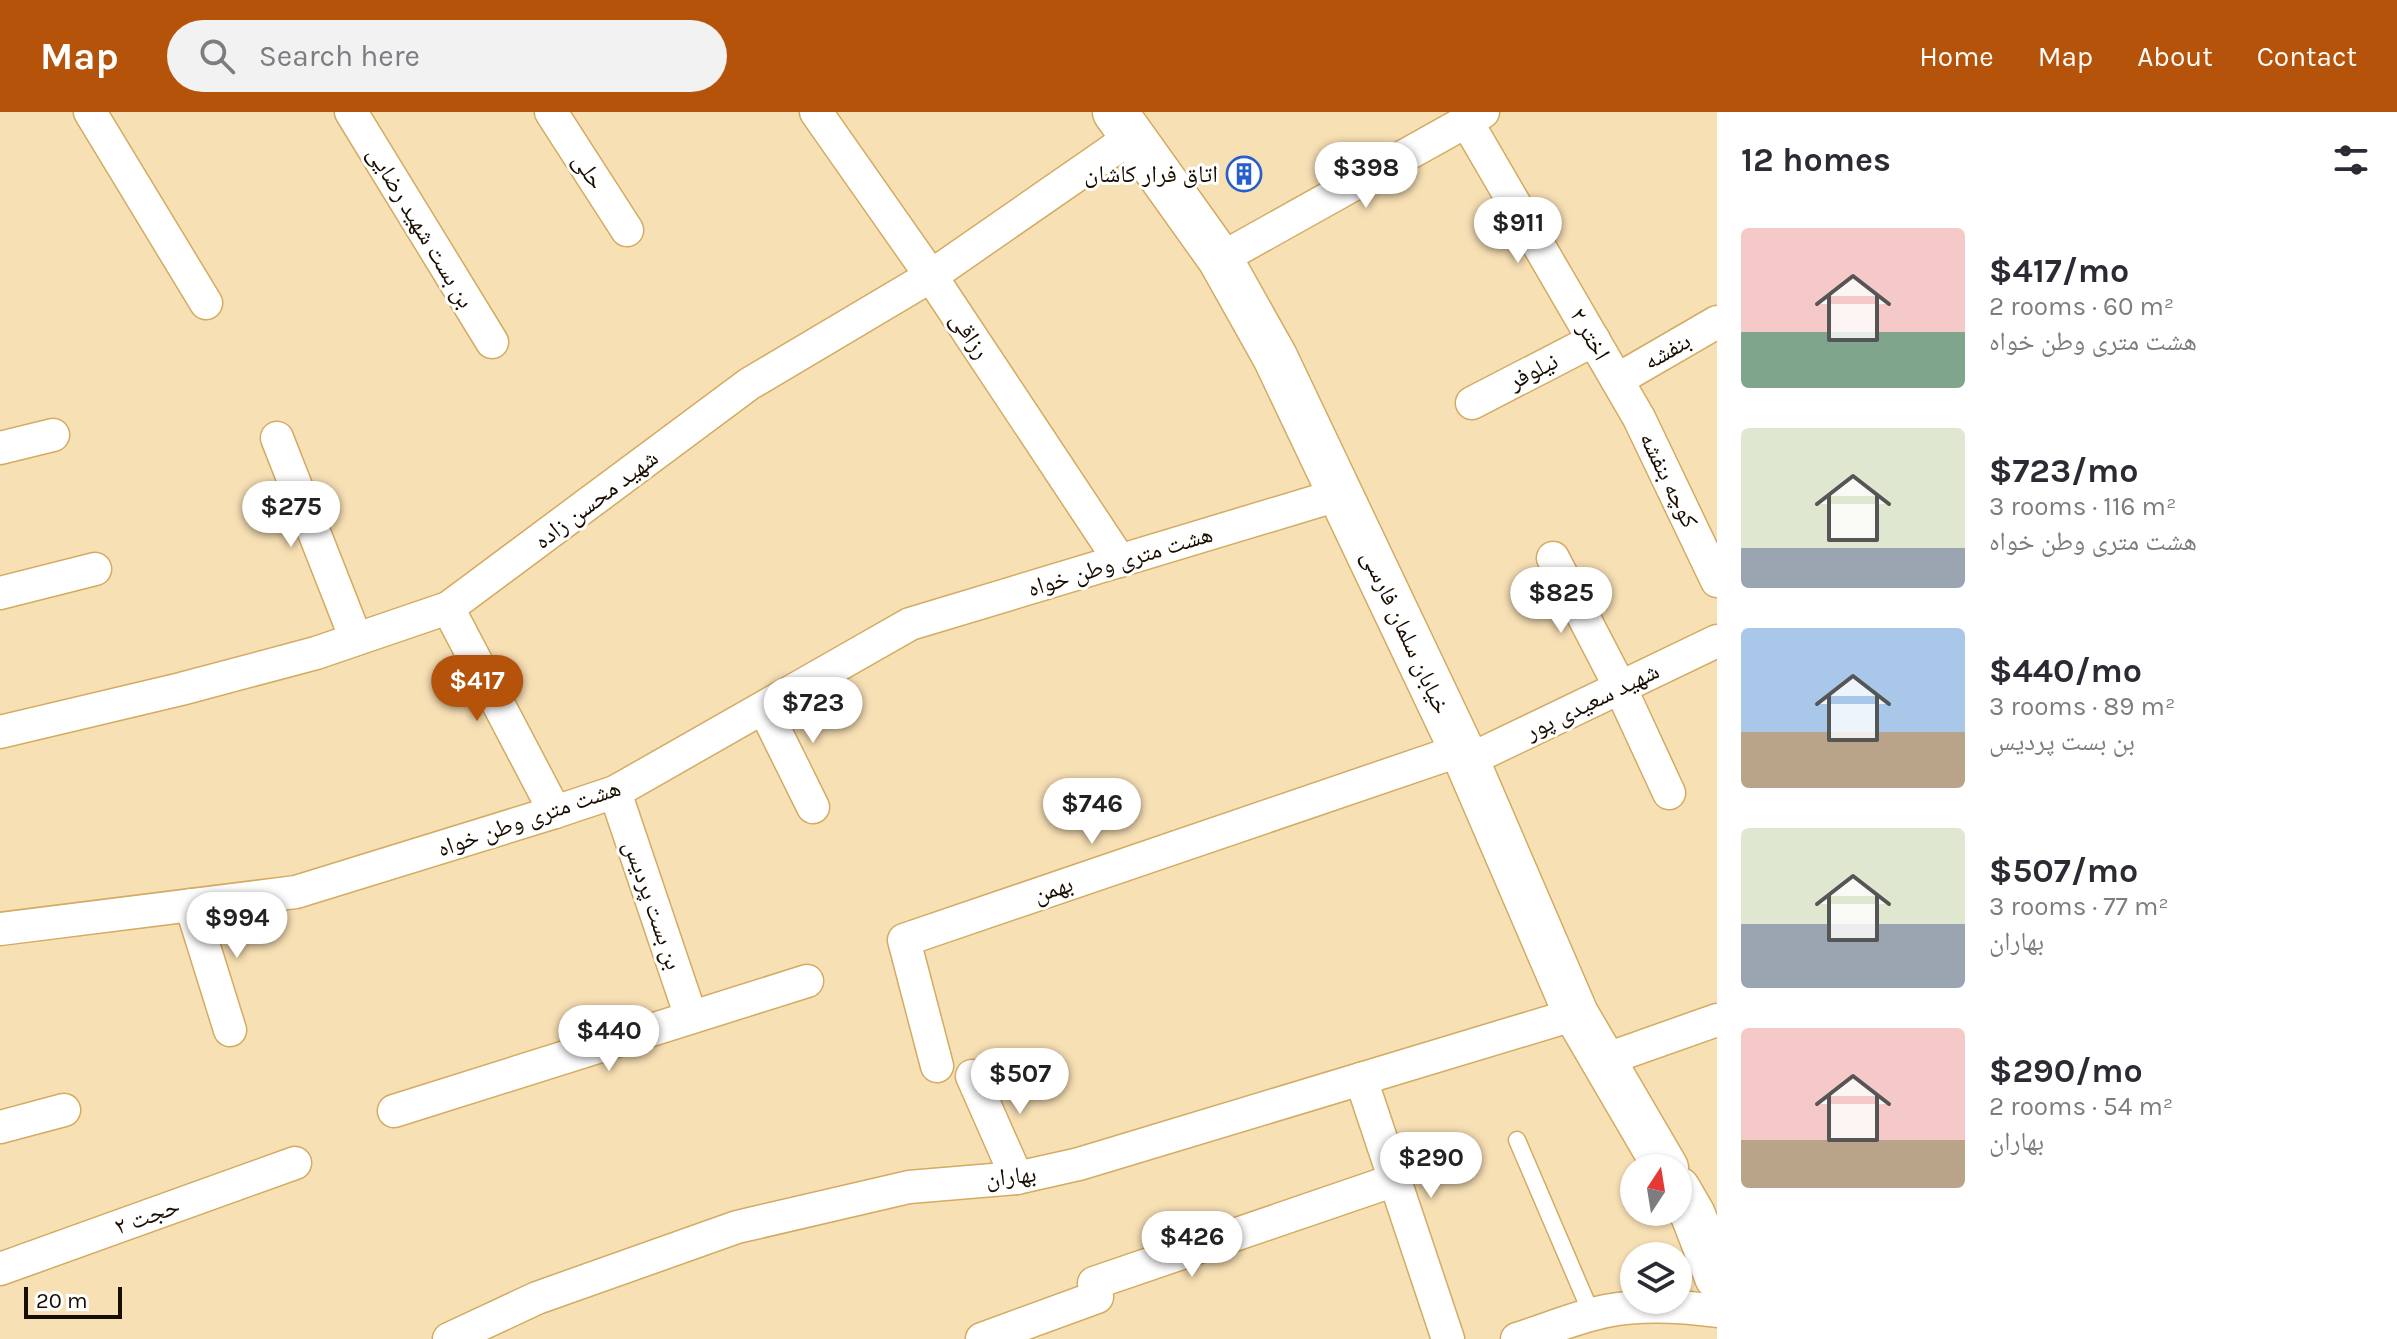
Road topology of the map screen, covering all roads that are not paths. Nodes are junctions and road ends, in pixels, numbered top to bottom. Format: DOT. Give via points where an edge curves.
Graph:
graph roads {
  1 [pos="90,112"];
  2 [pos="351,112"];
  3 [pos="551,112"];
  4 [pos="816,112"];
  5 [pos="1475,117"];
  6 [pos="1124,124"];
  7 [pos="627,230"];
  8 [pos="1220,259"];
  9 [pos="931,276"];
  10 [pos="206,303"];
  11 [pos="1717,322"];
  12 [pos="1594,340"];
  13 [pos="492,342"];
  14 [pos="1617,380"];
  15 [pos="1472,403"];
  16 [pos="53,435"];
  17 [pos="277,438"];
  18 [pos="0,448"];
  19 [pos="1341,494"];
  20 [pos="1553,558"];
  21 [pos="1120,561"];
  22 [pos="95,569"];
  23 [pos="1717,581"];
  24 [pos="0,593"];
  25 [pos="448,608"];
  26 [pos="356,639"];
  27 [pos="1717,641"];
  28 [pos="1620,687"];
  29 [pos="764,708"];
  30 [pos="0,732"];
  31 [pos="1464,755"];
  32 [pos="615,792"];
  33 [pos="1669,793"];
  34 [pos="813,807"];
  35 [pos="555,812"];
  36 [pos="191,905"];
  37 [pos="0,929"];
  38 [pos="807,981"];
  39 [pos="1576,1014"];
  40 [pos="691,1017"];
  41 [pos="1717,1020"];
  42 [pos="230,1030"];
  43 [pos="1604,1060"];
  44 [pos="937,1066"];
  45 [pos="972,1076"];
  46 [pos="1361,1079"];
  47 [pos="64,1110"];
  48 [pos="394,1111"];
  49 [pos="0,1127"];
  50 [pos="1517,1140"];
  51 [pos="1658,1154"];
  52 [pos="295,1163"];
  53 [pos="1017,1178"];
  54 [pos="1395,1180"];
  55 [pos="1692,1213"];
  56 [pos="0,1269"];
  57 [pos="1717,1277"];
  58 [pos="1717,1311"];
  59 [pos="1592,1315"];
  60 [pos="449,1339"];
  61 [pos="982,1339"];
  62 [pos="1448,1339"];
  63 [pos="1517,1339"];
  1 -- 10 [label="street"];
  2 -- 13 [label="street, بن بست شهید رضایی"];
  3 -- 7 [label="street, حلی"];
  4 -- 9 [label="street, رزاقی"];
  5 -- 8 [label="street"];
  5 -- 12 [label="street, اختر ۲"];
  6 -- 8 [label="main road, خیابان سلمان فارسی"];
  6 -- 9 [label="street, شهید محسن زاده"];
  8 -- 19 [label="main road, خیابان سلمان فارسی" via="1275,357"];
  9 -- 21 [label="street, رزاقی"];
  9 -- 25 [label="street, شهید محسن زاده" via="749,384"];
  11 -- 14 [label="street, بنفشه"];
  12 -- 14 [label="street, اختر ۲"];
  12 -- 15 [label="street, نیلوفر"];
  14 -- 23 [label="street, کوچه بنفشه"];
  16 -- 18 [label="street"];
  17 -- 26 [label="street"];
  19 -- 21 [label="street, هشت متری وطن خواه"];
  19 -- 31 [label="main road, خیابان سلمان فارسی"];
  20 -- 28 [label="street"];
  21 -- 29 [label="street, هشت متری وطن خواه" via="910,624"];
  22 -- 24 [label="street"];
  25 -- 26 [label="street, شهید محسن زاده"];
  25 -- 35 [label="street"];
  26 -- 30 [label="street, شهید محسن زاده" via="181,689"];
  27 -- 28 [label="street, شهید سعیدی پور"];
  28 -- 31 [label="street, شهید سعیدی پور"];
  28 -- 33 [label="street"];
  29 -- 32 [label="street, هشت متری وطن خواه"];
  29 -- 34 [label="street"];
  31 -- 39 [label="main road, خیابان سلمان فارسی"];
  31 -- 44 [label="street, بهمن" via="904,940"];
  32 -- 35 [label="street, هشت متری وطن خواه"];
  32 -- 40 [label="street, بن بست پردیس"];
  35 -- 36 [label="street, هشت متری وطن خواه" via="296,892"];
  36 -- 37 [label="street, هشت متری وطن خواه"];
  36 -- 42 [label="street"];
  38 -- 40 [label="street"];
  39 -- 43 [label="main road, خیابان سلمان فارسی"];
  39 -- 46 [label="street, بهاران"];
  40 -- 48 [label="street"];
  41 -- 43 [label="street"];
  43 -- 51 [label="main road, خیابان سلمان فارسی"];
  45 -- 53 [label="street"];
  46 -- 53 [label="street, بهاران"];
  46 -- 54 [label="street"];
  47 -- 49 [label="street"];
  50 -- 59 [label="lane"];
  52 -- 56 [label="street, حجت ۲"];
  53 -- 60 [label="street, بهاران" via="909,1187 737,1227 537,1298"];
  54 -- 61 [label="street" via="1094,1283 1097,1297"];
  54 -- 62 [label="street"];
  55 -- 57 [label="main road"];
  58 -- 59 [label="street" via="1626,1308"];
  59 -- 63 [label="street"];
}
